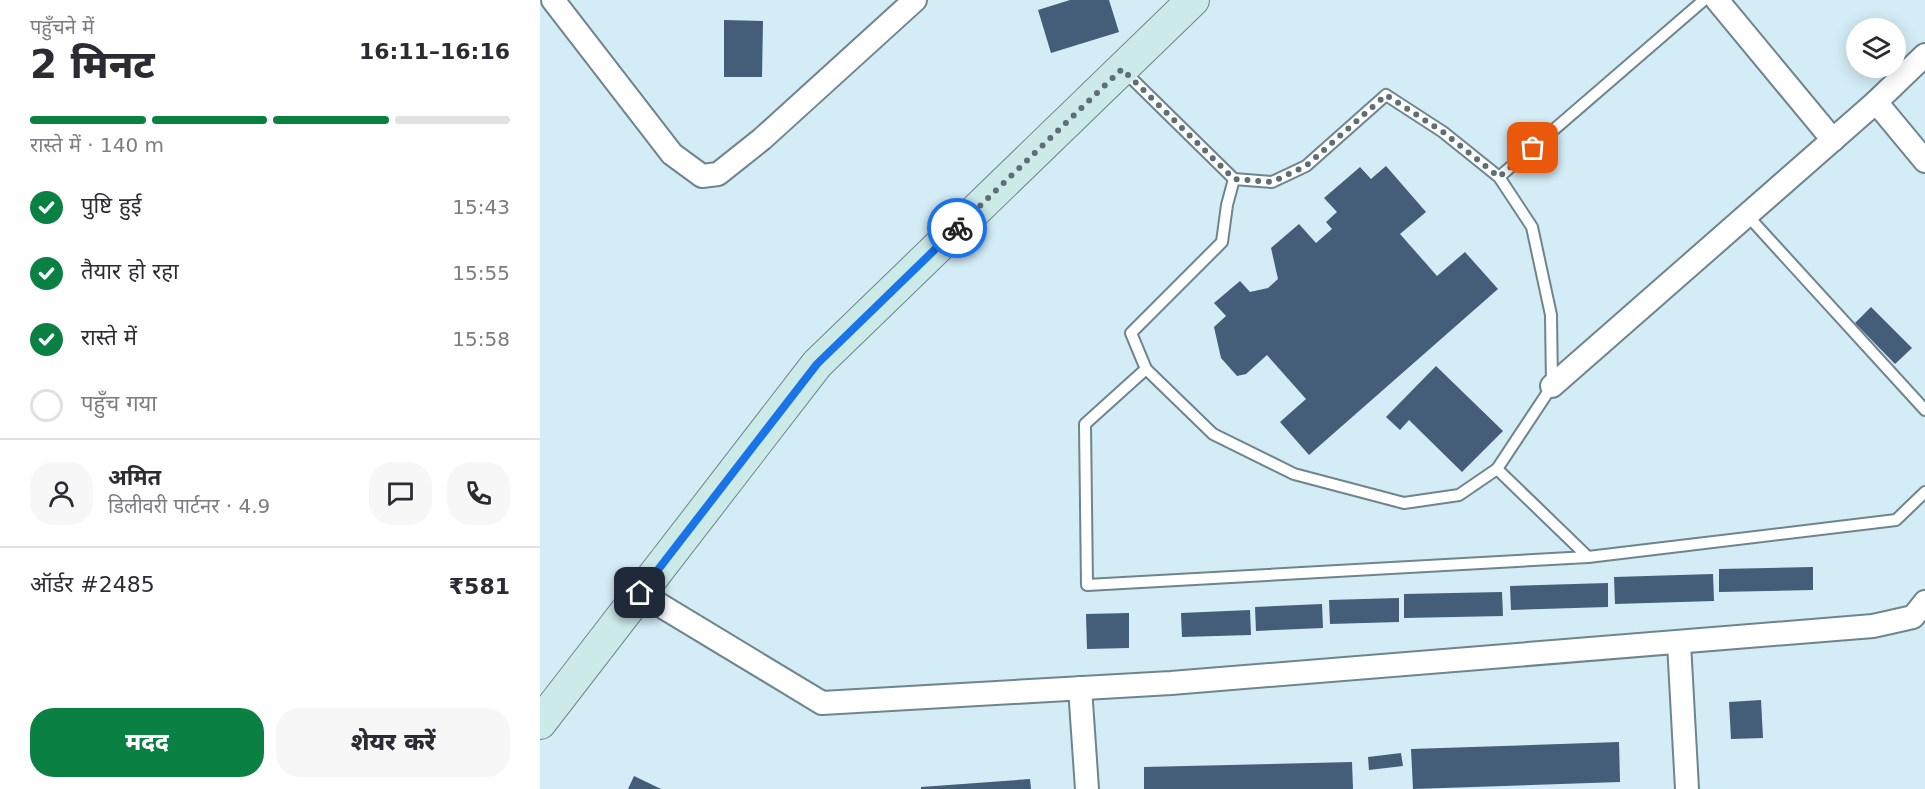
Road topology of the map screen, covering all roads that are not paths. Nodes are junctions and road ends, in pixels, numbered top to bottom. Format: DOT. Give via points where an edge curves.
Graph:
graph roads {
  1 [pos="553,0"];
  2 [pos="915,0"];
  3 [pos="1193,0"];
  4 [pos="1704,0"];
  5 [pos="1717,0"];
  6 [pos="1925,55"];
  7 [pos="1122,69"];
  8 [pos="1876,102"];
  9 [pos="1833,140"];
  10 [pos="1925,161"];
  11 [pos="1499,177"];
  12 [pos="1234,179"];
  13 [pos="1747,215"];
  14 [pos="1146,369"];
  15 [pos="1552,386"];
  16 [pos="1925,410"];
  17 [pos="1497,469"];
  18 [pos="1925,492"];
  19 [pos="1588,557"];
  20 [pos="640,593"];
  21 [pos="1925,602"];
  22 [pos="1678,643"];
  23 [pos="1080,688"];
  24 [pos="540,723"];
  25 [pos="1087,789"];
  26 [pos="1688,789"];
  1 -- 2 [label="street" via="672,154 702,176 718,174 762,139"];
  3 -- 7 [label="street"];
  4 -- 11 [label="lane"];
  5 -- 9 [label="street"];
  6 -- 8 [label="street"];
  7 -- 12 [label="lane"];
  7 -- 20 [label="street" via="817,364"];
  8 -- 9 [label="street"];
  8 -- 10 [label="street"];
  9 -- 13 [label="street"];
  11 -- 12 [label="lane" via="1443,132 1386,95 1306,166 1272,182"];
  11 -- 15 [label="lane" via="1532,227 1551,315"];
  12 -- 14 [label="lane" via="1222,242 1131,333"];
  13 -- 15 [label="street"];
  13 -- 16 [label="lane"];
  14 -- 17 [label="lane" via="1213,434 1294,474 1404,503 1459,495"];
  14 -- 19 [label="lane" via="1085,424 1087,585"];
  15 -- 17 [label="lane"];
  17 -- 19 [label="lane"];
  18 -- 19 [label="lane" via="1896,520"];
  20 -- 23 [label="street" via="822,703"];
  20 -- 24 [label="street"];
  21 -- 22 [label="street" via="1913,616 1873,626"];
  22 -- 23 [label="street"];
  22 -- 26 [label="street"];
  23 -- 25 [label="street"];
}
